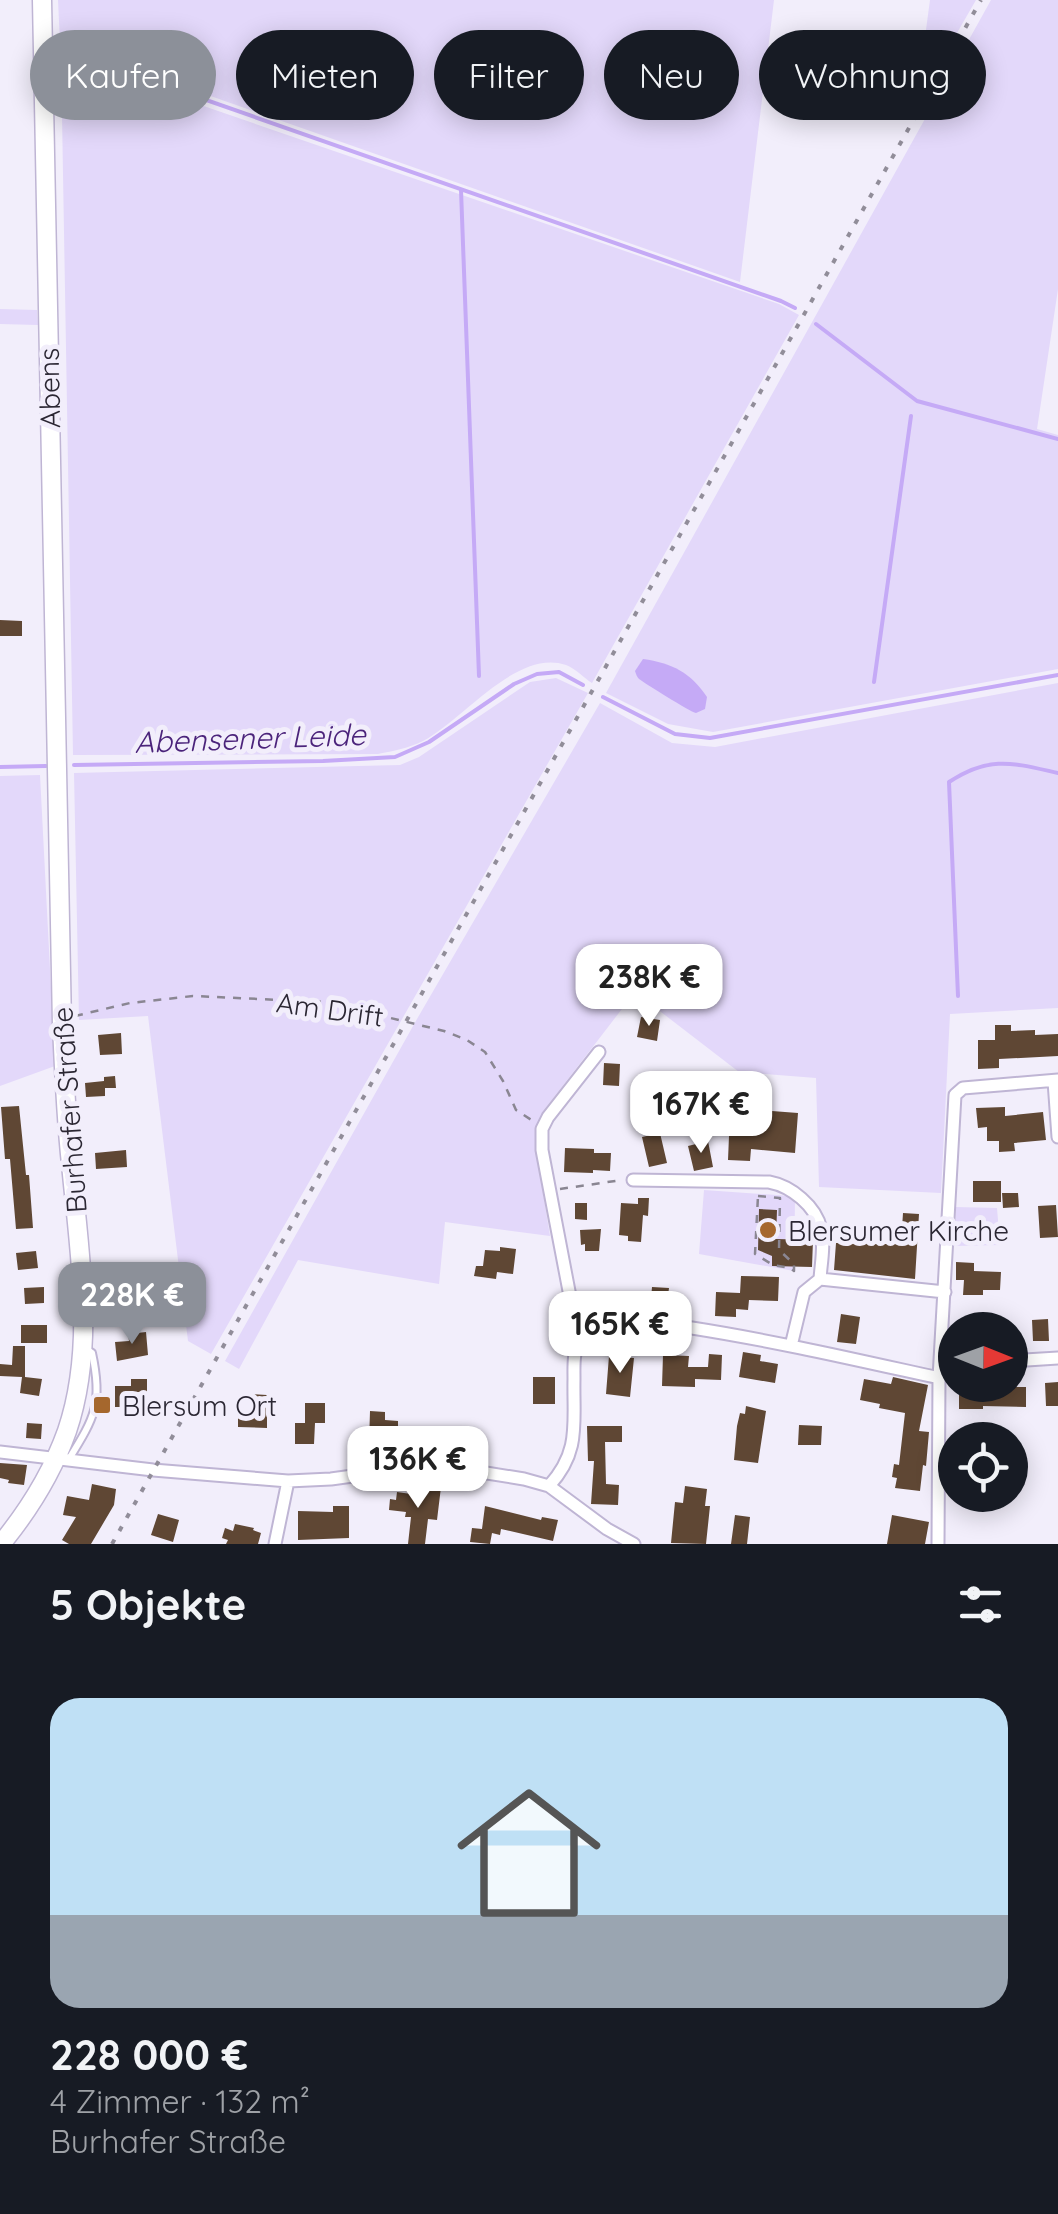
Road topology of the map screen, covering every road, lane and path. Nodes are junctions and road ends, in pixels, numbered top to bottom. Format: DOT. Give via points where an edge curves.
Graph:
graph roads {
  1 [pos="42,0"];
  2 [pos="57,776"];
  3 [pos="73,1016"];
  4 [pos="598,1052"];
  5 [pos="1056,1080"];
  6 [pos="542,1129"];
  7 [pos="1058,1137"];
  8 [pos="633,1180"];
  9 [pos="551,1190"];
  10 [pos="780,1198"];
  11 [pos="820,1279"];
  12 [pos="945,1292"];
  13 [pos="944,1312"];
  14 [pos="586,1334"];
  15 [pos="790,1346"];
  16 [pos="1058,1358"];
  17 [pos="1028,1360"];
  18 [pos="938,1372"];
  19 [pos="939,1402"];
  20 [pos="0,1452"];
  21 [pos="62,1460"];
  22 [pos="288,1481"];
  23 [pos="548,1486"];
  24 [pos="1,1544"];
  25 [pos="275,1544"];
  26 [pos="634,1544"];
  27 [pos="938,1544"];
  1 -- 2 [label="main road, Abens"];
  2 -- 21 [label="main road, Burhafer Straße" via="62,1025 82,1273 76,1397"];
  3 -- 6 [label="path, Am Drift" via="193,996 325,1002 467,1040 485,1052 516,1110"];
  4 -- 6 [label="street"];
  5 -- 7 [label="street"];
  5 -- 12 [label="street" via="963,1088 955,1095"];
  6 -- 9 [label="street"];
  8 -- 9 [label="path"];
  8 -- 11 [label="street" via="788,1187 822,1230"];
  9 -- 14 [label="street" via="573,1312"];
  10 -- 10 [label="path" via="779,1250 794,1271 756,1254 758,1196"];
  11 -- 12 [label="street"];
  11 -- 15 [label="street" via="804,1292"];
  12 -- 13 [label="street"];
  14 -- 15 [label="street" via="606,1320 624,1320"];
  14 -- 23 [label="street" via="574,1358 570,1456"];
  15 -- 18 [label="street"];
  16 -- 17 [label="street"];
  19 -- 27 [label="street"];
  20 -- 21 [label="street"];
  21 -- 22 [label="street"];
  21 -- 24 [label="main road, Burhafer Straße"];
  22 -- 23 [label="street" via="449,1467"];
  22 -- 25 [label="street"];
  23 -- 26 [label="street"];
}
